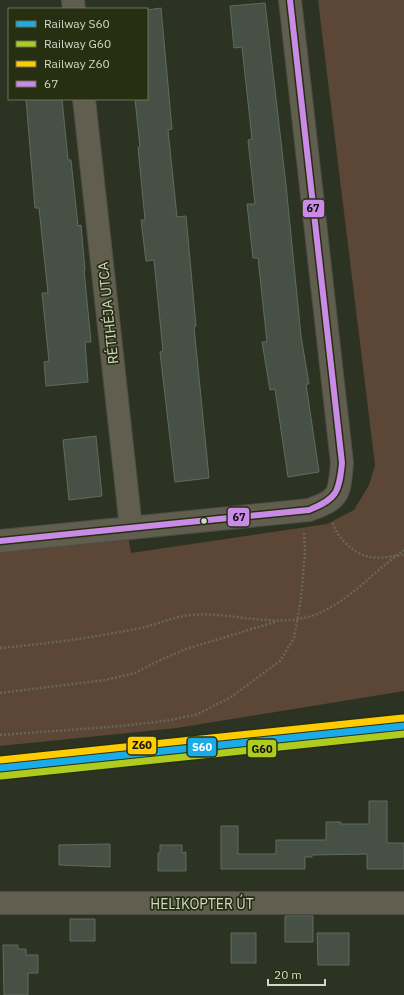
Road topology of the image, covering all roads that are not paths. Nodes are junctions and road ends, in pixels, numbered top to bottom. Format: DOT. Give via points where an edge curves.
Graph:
graph roads {
  1 [pos="290,0"];
  2 [pos="84,100"];
  3 [pos="131,528"];
  4 [pos="0,541"];
  5 [pos="0,903"];
  6 [pos="404,903"];
  1 -- 3 [label="street" via="342,463 339,490 328,503 303,511"];
  2 -- 3 [label="street, RÉTIHÉJA UTCA"];
  3 -- 4 [label="street"];
  5 -- 6 [label="street, HELIKOPTER ÚT"];
}
